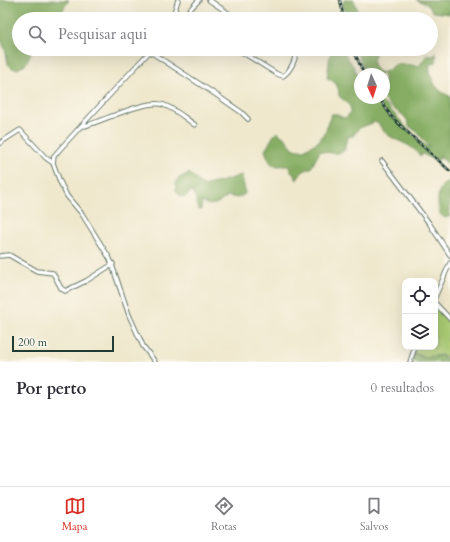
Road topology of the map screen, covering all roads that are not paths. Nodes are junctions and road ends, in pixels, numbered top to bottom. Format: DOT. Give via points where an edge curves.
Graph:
graph roads {
  1 [pos="178,0"];
  2 [pos="199,0"];
  3 [pos="209,0"];
  4 [pos="174,12"];
  5 [pos="186,12"];
  6 [pos="227,12"];
  7 [pos="145,56"];
  8 [pos="160,56"];
  9 [pos="248,56"];
  10 [pos="295,56"];
  11 [pos="248,119"];
  12 [pos="195,125"];
  13 [pos="81,126"];
  14 [pos="0,144"];
  15 [pos="382,161"];
  16 [pos="53,163"];
  17 [pos="450,255"];
  18 [pos="0,256"];
  19 [pos="450,263"];
  20 [pos="113,264"];
  21 [pos="438,290"];
  22 [pos="438,306"];
  23 [pos="450,319"];
  24 [pos="414,350"];
  25 [pos="155,362"];
  26 [pos="410,362"];
  1 -- 4 [label="street"];
  2 -- 5 [label="street"];
  3 -- 6 [label="street"];
  7 -- 13 [label="street"];
  8 -- 11 [label="street"];
  9 -- 10 [label="street" via="283,76"];
  12 -- 13 [label="street" via="165,105 153,103"];
  13 -- 16 [label="street" via="57,152"];
  14 -- 16 [label="street" via="20,130"];
  15 -- 17 [label="street"];
  16 -- 20 [label="street" via="67,196 86,220"];
  18 -- 20 [label="street" via="9,255 37,270 53,273 65,291"];
  19 -- 21 [label="street"];
  20 -- 25 [label="street" via="129,315 143,346"];
  22 -- 23 [label="street"];
  24 -- 26 [label="street"];
}
